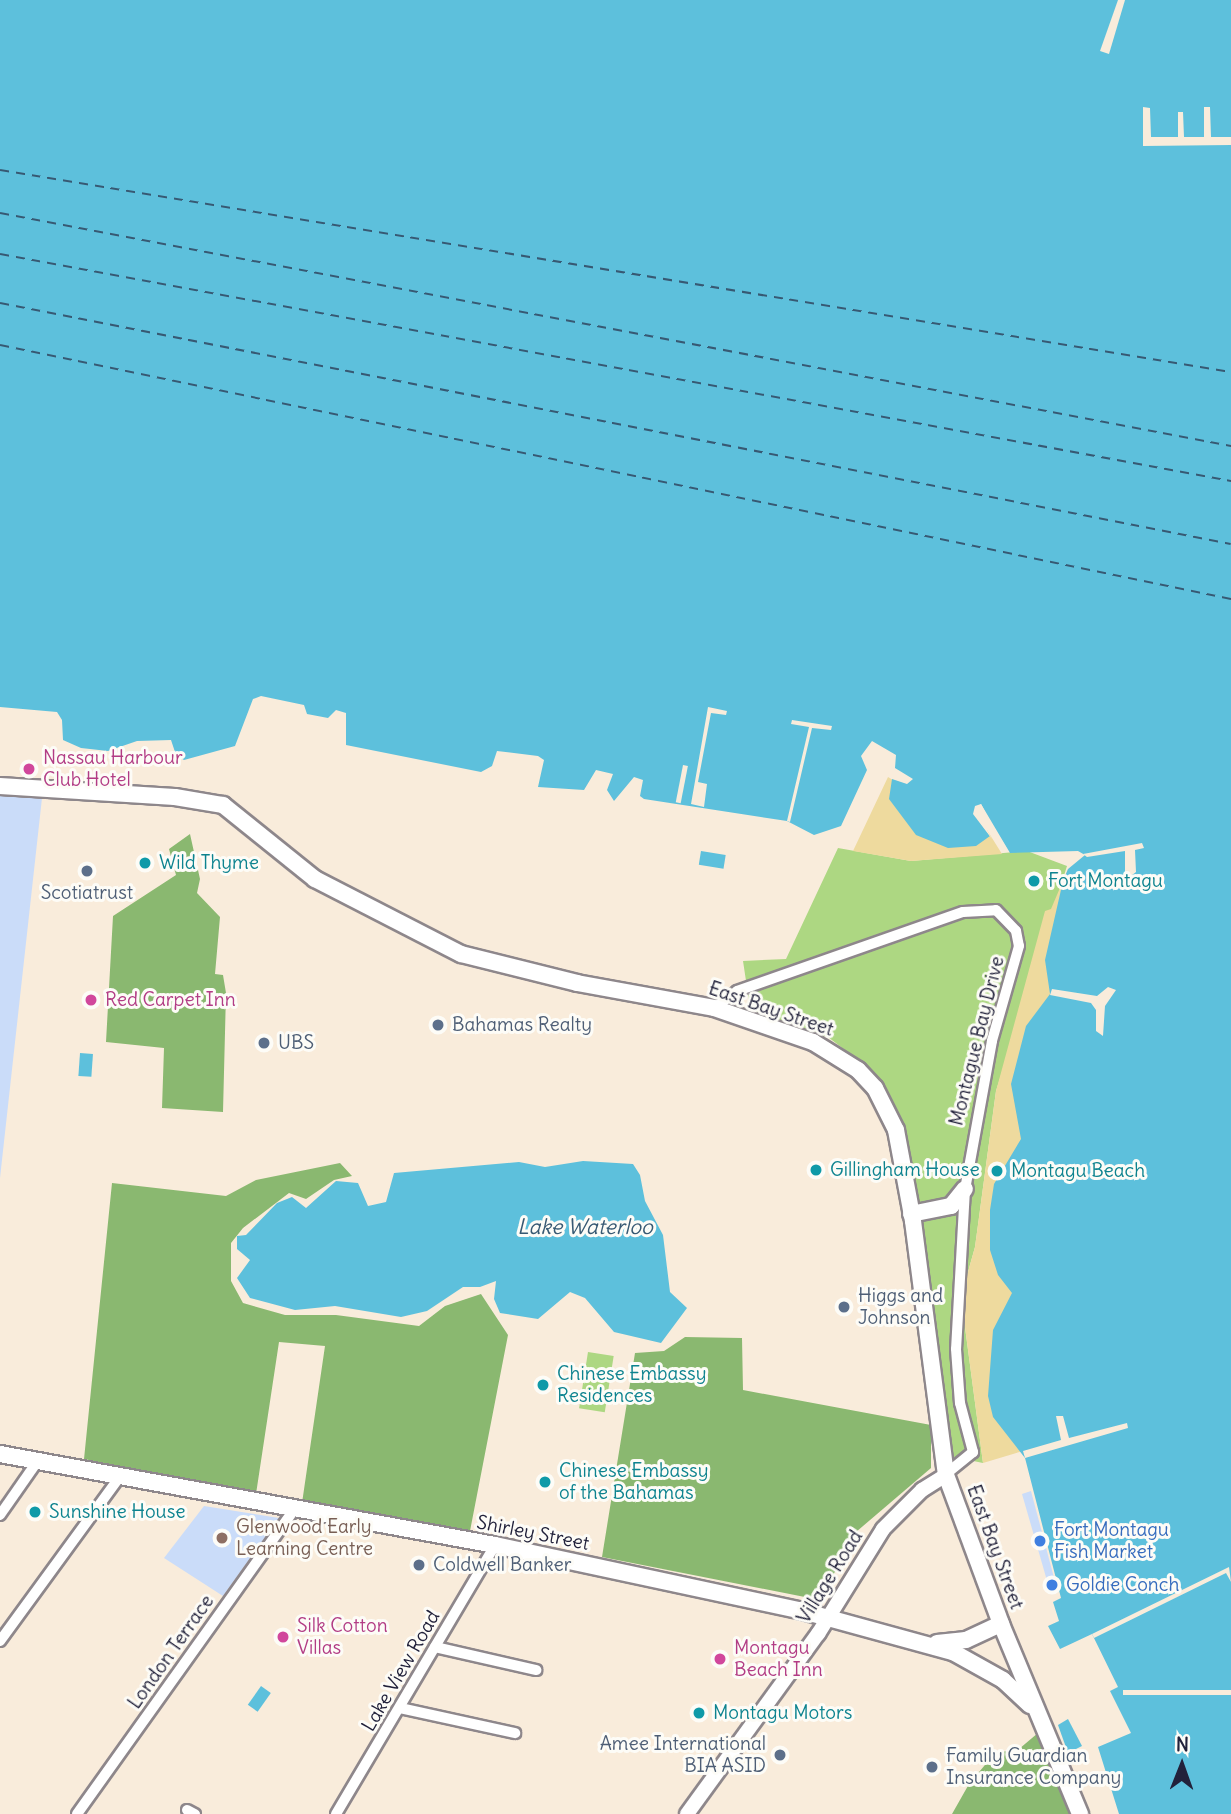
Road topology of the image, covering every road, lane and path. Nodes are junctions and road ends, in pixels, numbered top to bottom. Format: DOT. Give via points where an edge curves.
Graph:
graph roads {
  1 [pos="0,786"];
  2 [pos="714,1008"];
  3 [pos="965,1189"];
  4 [pos="911,1214"];
  5 [pos="0,1454"];
  6 [pos="37,1462"];
  7 [pos="946,1475"];
  8 [pos="118,1479"];
  9 [pos="294,1510"];
  10 [pos="0,1515"];
  11 [pos="495,1545"];
  12 [pos="828,1618"];
  13 [pos="1001,1625"];
  14 [pos="0,1641"];
  15 [pos="928,1642"];
  16 [pos="435,1647"];
  17 [pos="536,1670"];
  18 [pos="400,1708"];
  19 [pos="1037,1711"];
  20 [pos="514,1733"];
  21 [pos="77,1814"];
  22 [pos="336,1814"];
  23 [pos="687,1814"];
  24 [pos="1080,1814"];
  1 -- 2 [label="highway, East Bay Street" via="176,796 223,805 305,873 461,954 577,983"];
  2 -- 3 [label="street, Montague Bay Drive" via="737,991 947,916 979,907 1008,918 1019,946 989,1054"];
  2 -- 4 [label="highway, East Bay Street" via="813,1042 858,1070 875,1088 896,1130"];
  3 -- 4 [label="highway" via="951,1206"];
  3 -- 7 [label="street, Montague Bay Drive" via="956,1349 960,1402 973,1452"];
  4 -- 7 [label="highway, East Bay Street"];
  5 -- 6 [label="highway, Shirley Street"];
  6 -- 8 [label="highway, Shirley Street"];
  6 -- 10 [label="street"];
  7 -- 12 [label="main road, Village Road" via="922,1490 883,1529"];
  7 -- 13 [label="highway, East Bay Street"];
  8 -- 9 [label="highway, Shirley Street"];
  8 -- 14 [label="street"];
  9 -- 11 [label="highway, Shirley Street"];
  9 -- 21 [label="street, London Terrace"];
  11 -- 12 [label="highway, Shirley Street"];
  11 -- 16 [label="street, Lake View Road"];
  12 -- 15 [label="highway, Shirley Street"];
  12 -- 23 [label="main road, Village Road"];
  13 -- 15 [label="highway" via="966,1640"];
  13 -- 19 [label="highway, East Bay Street"];
  15 -- 19 [label="highway, Shirley Street" via="1003,1680"];
  16 -- 17 [label="street"];
  16 -- 18 [label="street, Lake View Road"];
  18 -- 20 [label="street"];
  18 -- 22 [label="street, Lake View Road"];
  19 -- 24 [label="highway, East Bay Street"];
}
